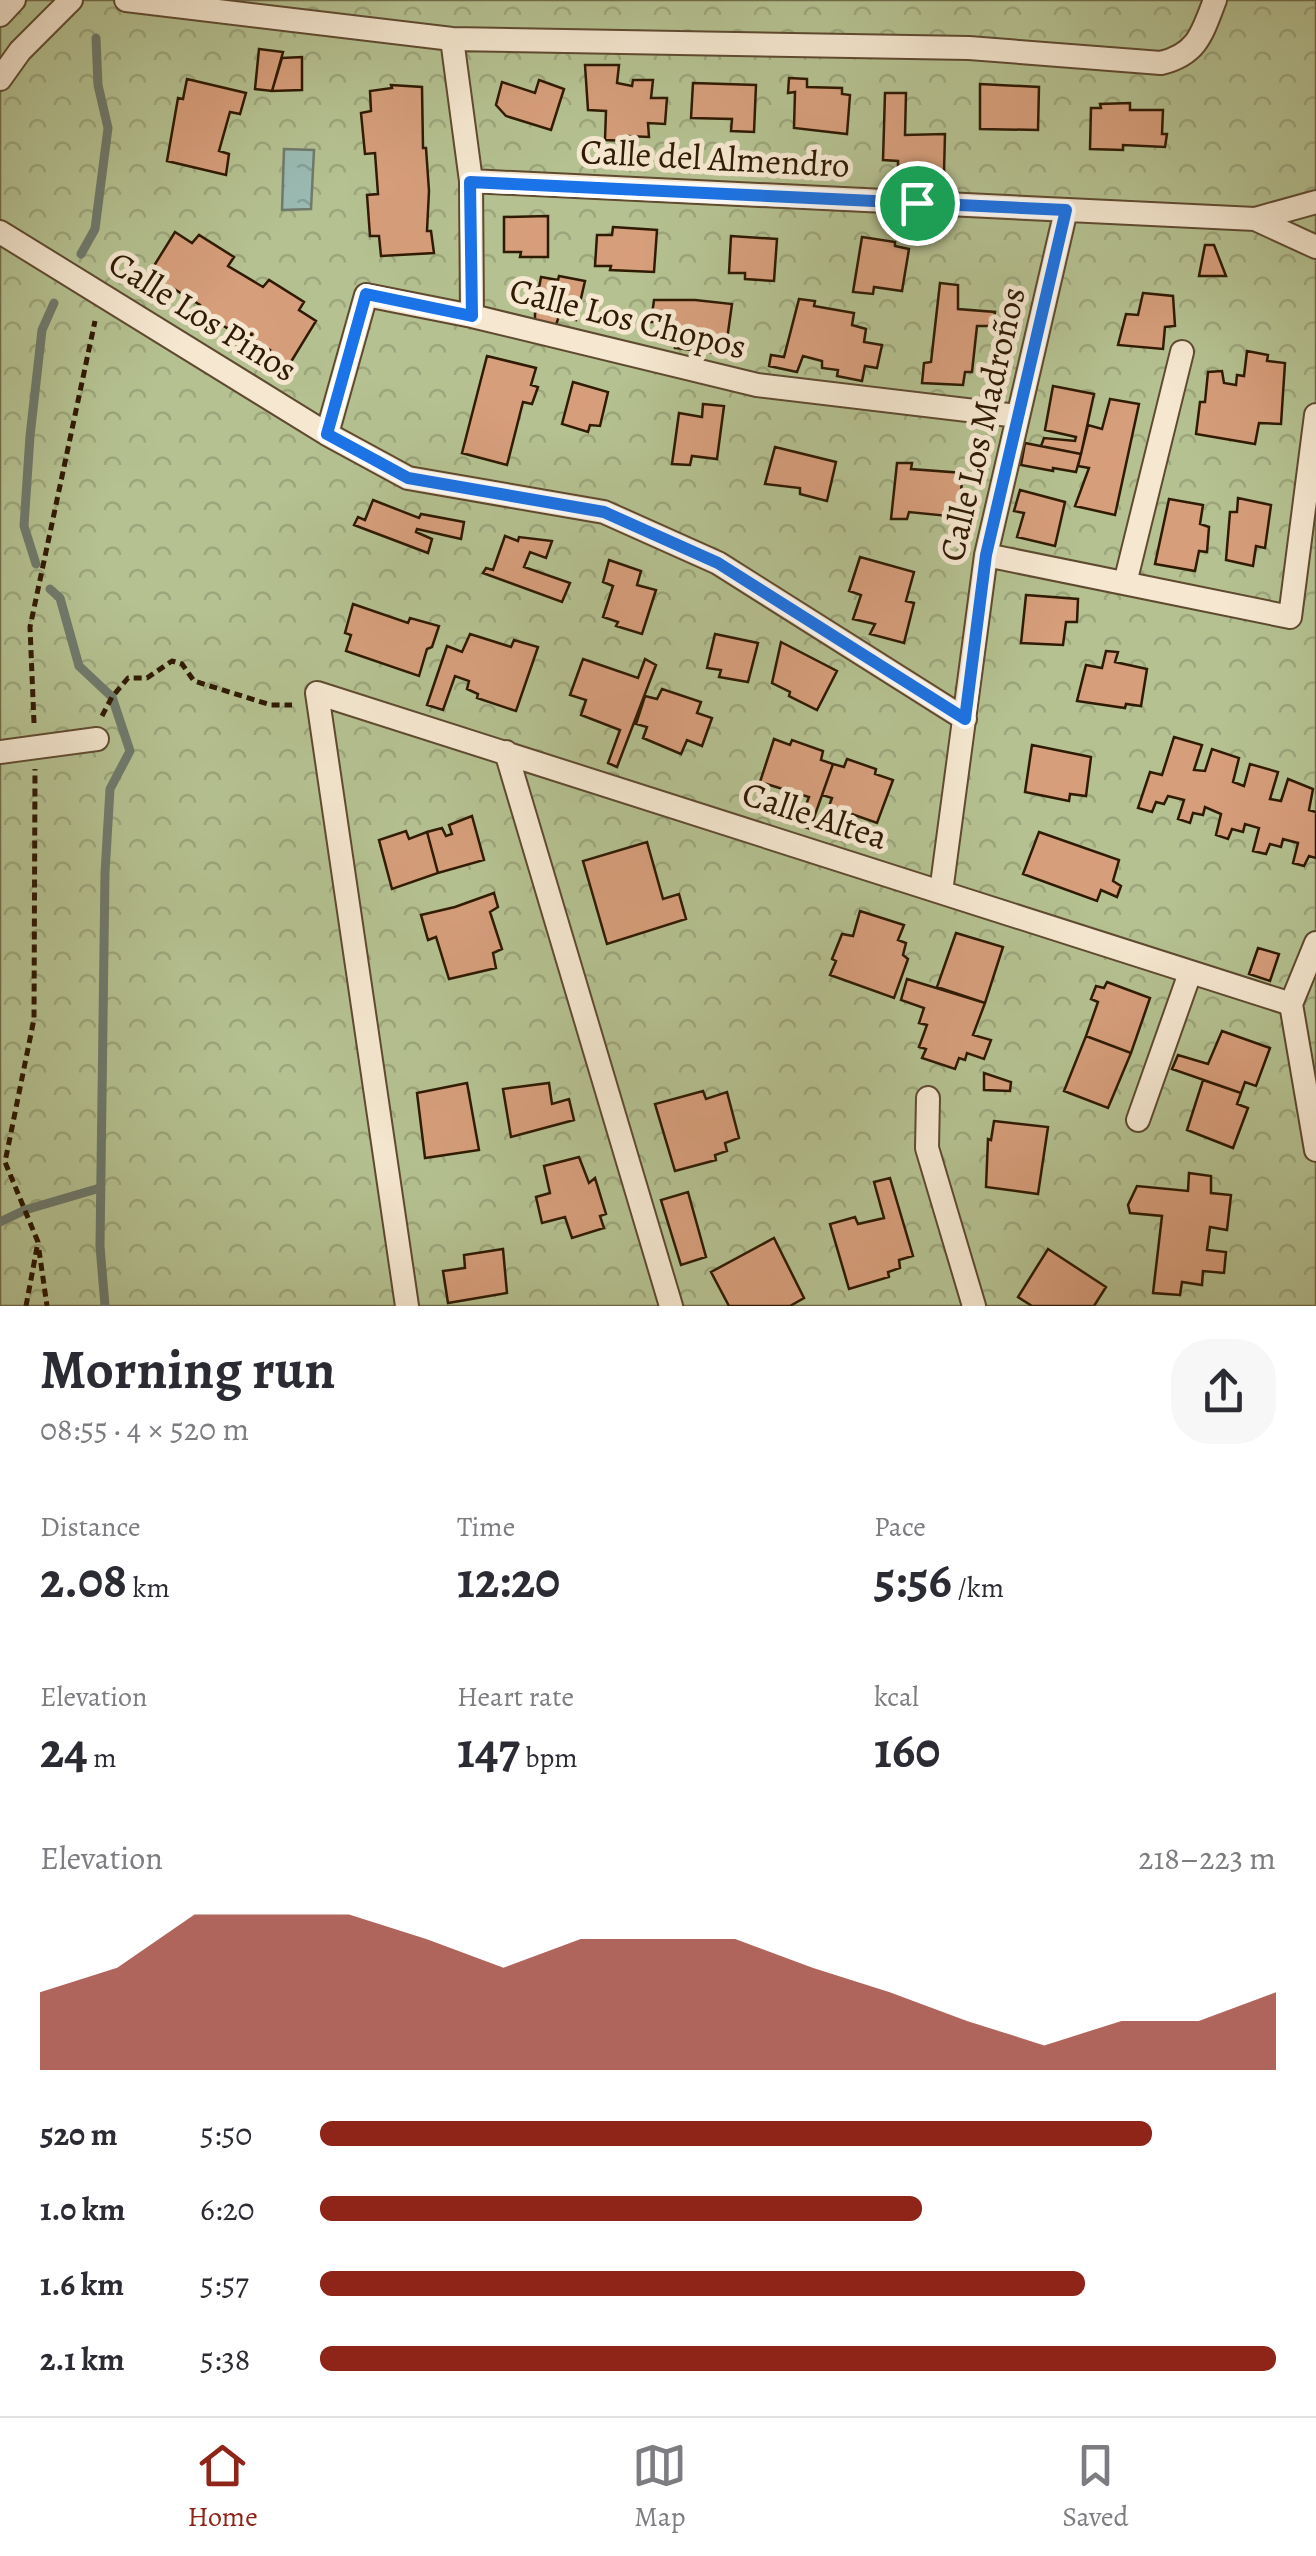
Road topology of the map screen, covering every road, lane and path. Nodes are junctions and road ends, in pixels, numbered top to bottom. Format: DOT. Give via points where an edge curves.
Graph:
graph roads {
  1 [pos="14,0"];
  2 [pos="71,0"];
  3 [pos="126,0"];
  4 [pos="1216,0"];
  5 [pos="0,14"];
  6 [pos="452,39"];
  7 [pos="0,79"];
  8 [pos="470,182"];
  9 [pos="1316,202"];
  10 [pos="1066,210"];
  11 [pos="1256,219"];
  12 [pos="0,232"];
  13 [pos="1316,247"];
  14 [pos="101,294"];
  15 [pos="472,316"];
  16 [pos="1182,352"];
  17 [pos="1316,415"];
  18 [pos="1018,416"];
  19 [pos="327,434"];
  20 [pos="986,555"];
  21 [pos="1126,583"];
  22 [pos="317,694"];
  23 [pos="965,719"];
  24 [pos="97,738"];
  25 [pos="36,747"];
  26 [pos="0,752"];
  27 [pos="506,752"];
  28 [pos="941,892"];
  29 [pos="1316,944"];
  30 [pos="1190,973"];
  31 [pos="1291,1004"];
  32 [pos="928,1098"];
  33 [pos="1138,1120"];
  34 [pos="1316,1150"];
  35 [pos="38,1242"];
  36 [pos="26,1306"];
  37 [pos="47,1306"];
  38 [pos="407,1306"];
  39 [pos="671,1306"];
  40 [pos="974,1306"];
  1 -- 5 [label="street"];
  2 -- 7 [label="street"];
  3 -- 6 [label="street"];
  4 -- 6 [label="street" via="1192,49 1160,64 969,48"];
  6 -- 8 [label="street"];
  8 -- 10 [label="street, Calle del Almendro"];
  8 -- 15 [label="street"];
  9 -- 11 [label="street, Calle del Almendro"];
  10 -- 11 [label="street, Calle del Almendro"];
  10 -- 18 [label="street, Calle Los Madroños"];
  11 -- 13 [label="street, Calle del Almendro"];
  12 -- 14 [label="street, Calle Los Pinos"];
  14 -- 19 [label="street, Calle Los Pinos"];
  14 -- 25 [label="path" via="30,626"];
  15 -- 18 [label="street, Calle Los Chopos" via="757,386"];
  15 -- 19 [label="street, Calle Los Chopos" via="366,294"];
  16 -- 21 [label="street"];
  17 -- 21 [label="street" via="1290,617"];
  18 -- 20 [label="street, Calle Los Madroños"];
  19 -- 23 [label="street, Calle Los Pinos" via="408,478 604,512 637,526 718,563"];
  20 -- 21 [label="street"];
  20 -- 23 [label="street, Calle Los Madroños"];
  22 -- 24 [label="path" via="300,705 271,704 194,681 172,661 148,678 128,678 101,718"];
  22 -- 27 [label="street, Calle Altea"];
  22 -- 38 [label="street"];
  23 -- 28 [label="street, Calle Los Madroños"];
  24 -- 25 [label="street"];
  25 -- 26 [label="street"];
  25 -- 35 [label="path" via="34,1019 5,1162"];
  27 -- 28 [label="street, Calle Altea"];
  27 -- 39 [label="street"];
  28 -- 30 [label="street, Calle Altea"];
  29 -- 31 [label="street"];
  30 -- 31 [label="street, Calle Altea"];
  30 -- 33 [label="street"];
  31 -- 34 [label="street"];
  32 -- 40 [label="street" via="927,1148"];
  35 -- 36 [label="path"];
  35 -- 37 [label="path"];
}
